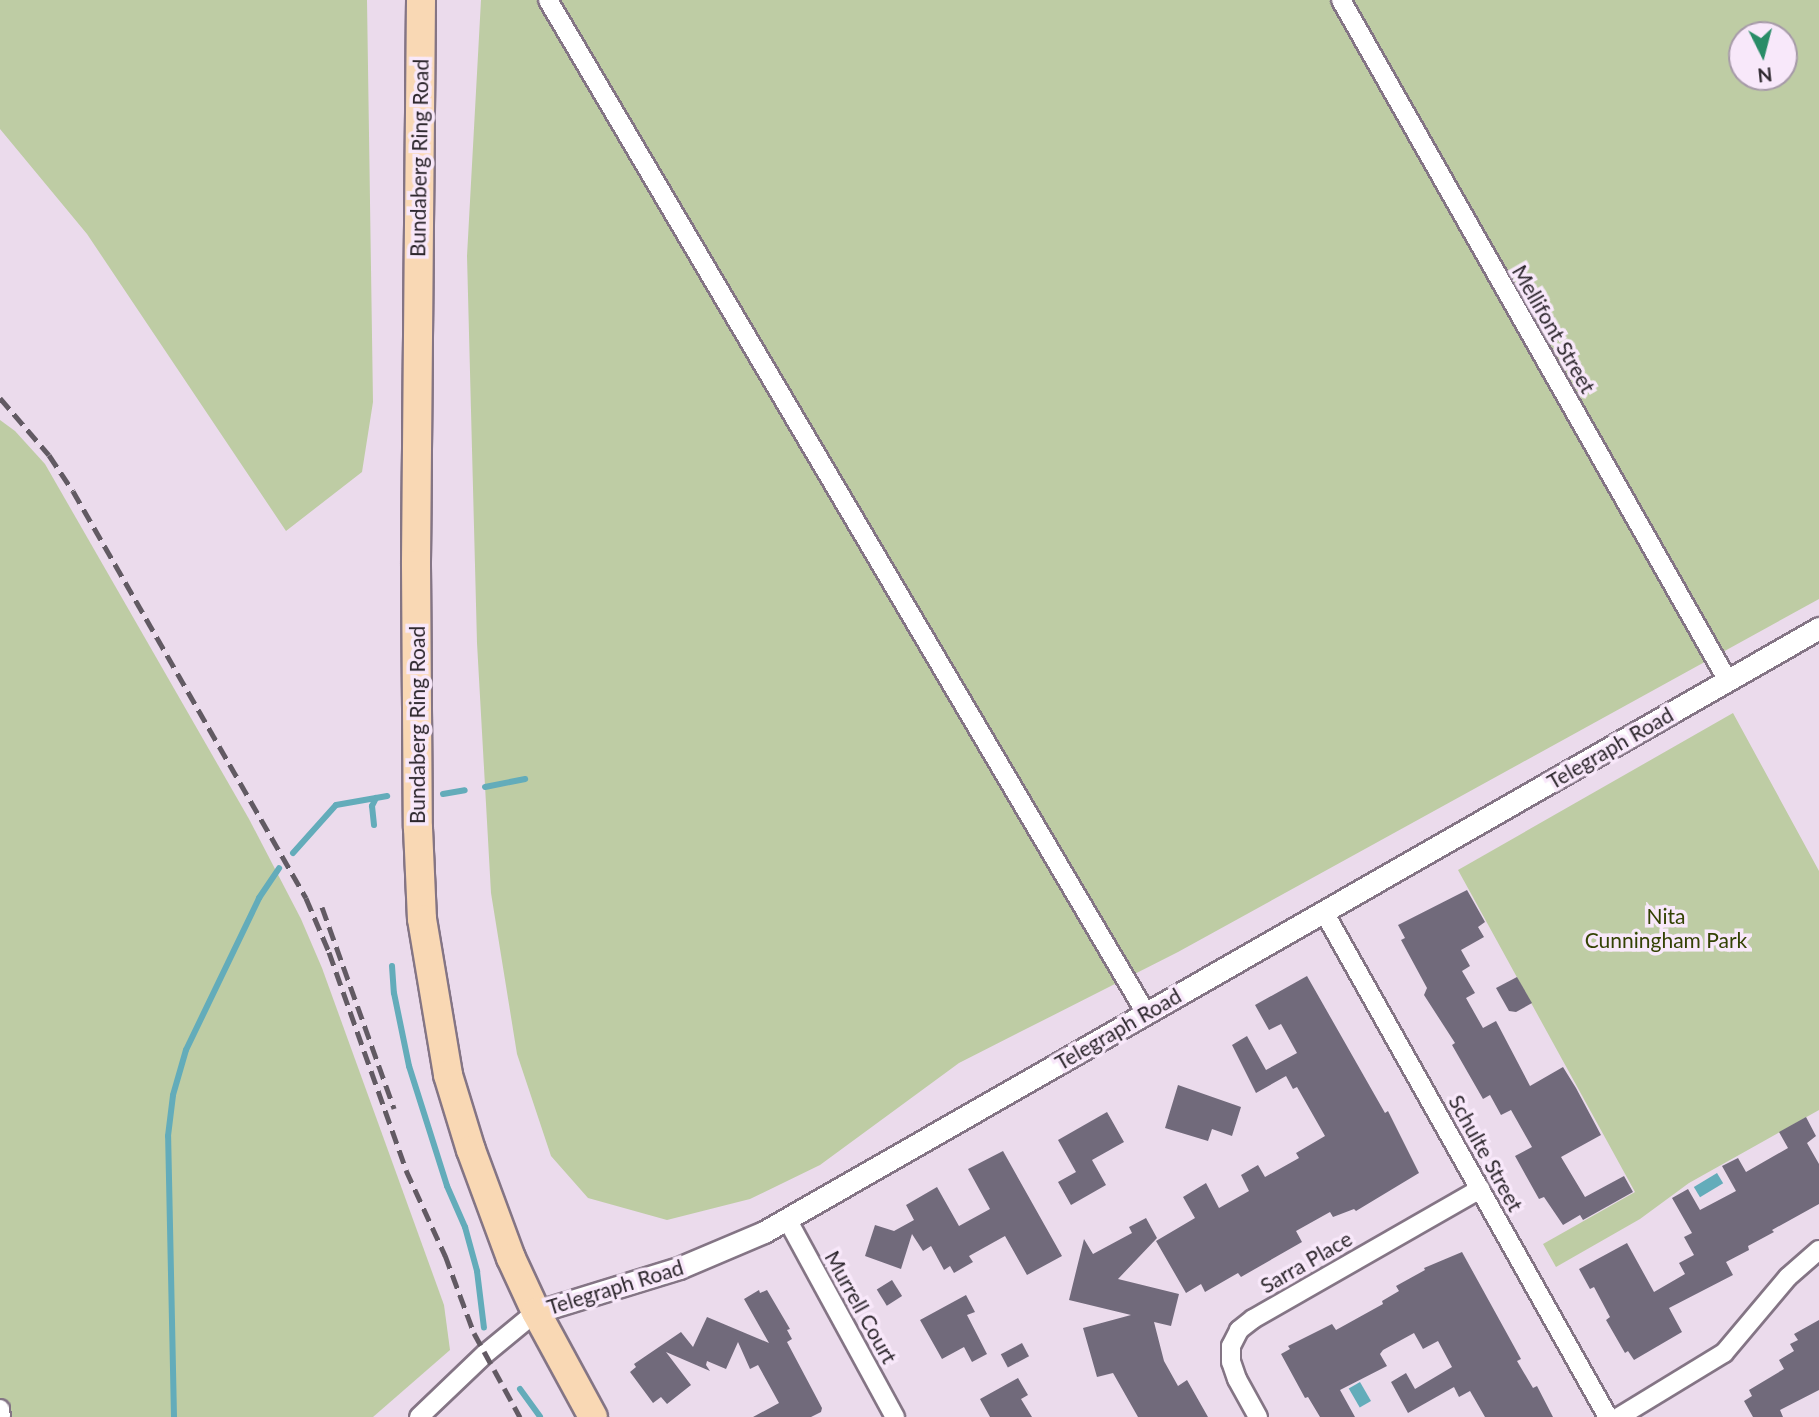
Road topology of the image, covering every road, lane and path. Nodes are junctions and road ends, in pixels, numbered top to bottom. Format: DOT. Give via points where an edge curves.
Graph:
graph roads {
  1 [pos="421,0"];
  2 [pos="548,0"];
  3 [pos="1341,0"];
  4 [pos="1819,628"];
  5 [pos="1728,681"];
  6 [pos="1324,912"];
  7 [pos="1146,1013"];
  8 [pos="1480,1189"];
  9 [pos="787,1219"];
  10 [pos="1819,1250"];
  11 [pos="536,1312"];
  12 [pos="0,1409"];
  13 [pos="1,1417"];
  14 [pos="419,1417"];
  15 [pos="593,1417"];
  16 [pos="895,1417"];
  17 [pos="1258,1417"];
  18 [pos="1608,1417"];
  19 [pos="1619,1417"];
  1 -- 11 [label="main road, Bundaberg Ring Road" via="416,579 422,919 448,1075 475,1162"];
  2 -- 7 [label="street"];
  3 -- 5 [label="street, Mellifont Street"];
  4 -- 5 [label="street, Telegraph Road"];
  5 -- 6 [label="street, Telegraph Road"];
  6 -- 7 [label="street, Telegraph Road"];
  6 -- 8 [label="street, Schulte Street"];
  7 -- 9 [label="street, Telegraph Road"];
  8 -- 17 [label="street, Sarra Place" via="1239,1330 1226,1345 1233,1370"];
  8 -- 18 [label="street, Schulte Street"];
  9 -- 11 [label="street, Telegraph Road" via="715,1255"];
  9 -- 16 [label="street, Murrell Court"];
  10 -- 19 [label="street" via="1788,1277 1724,1353"];
  11 -- 14 [label="street, Telegraph Road"];
  11 -- 15 [label="main road, Bundaberg Ring Road"];
  12 -- 13 [label="street"];
}
